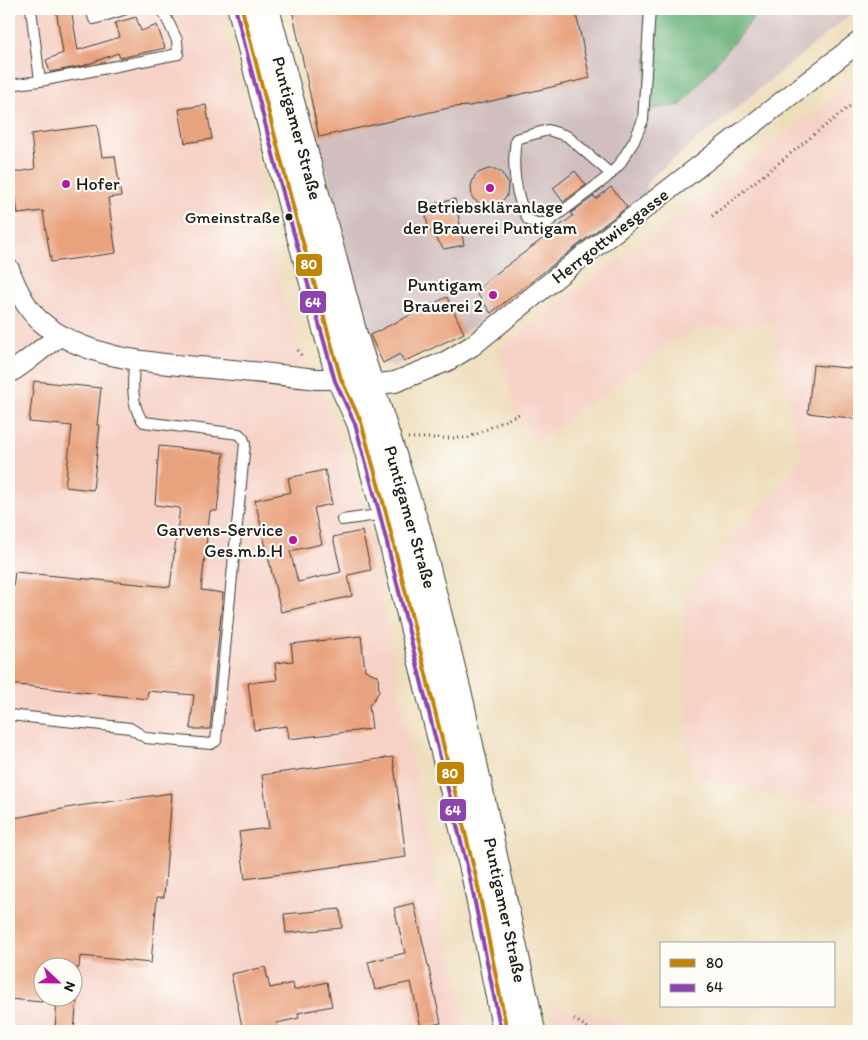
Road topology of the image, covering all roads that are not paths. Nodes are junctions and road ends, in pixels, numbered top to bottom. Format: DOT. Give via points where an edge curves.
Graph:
graph roads {
  1 [pos="31,9"];
  2 [pos="91,9"];
  3 [pos="126,9"];
  4 [pos="162,9"];
  5 [pos="242,9"];
  6 [pos="265,9"];
  7 [pos="650,9"];
  8 [pos="859,42"];
  9 [pos="40,81"];
  10 [pos="9,86"];
  11 [pos="611,174"];
  12 [pos="9,269"];
  13 [pos="60,336"];
  14 [pos="135,361"];
  15 [pos="9,373"];
  16 [pos="341,379"];
  17 [pos="371,386"];
  18 [pos="386,514"];
  19 [pos="342,520"];
  20 [pos="9,715"];
  21 [pos="507,1031"];
  22 [pos="531,1031"];
  1 -- 9 [label="lane"];
  2 -- 3 [label="lane" via="94,19"];
  4 -- 9 [label="lane" via="177,40 178,54"];
  5 -- 16 [label="main road, Puntigamer Straße"];
  6 -- 17 [label="main road, Puntigamer Straße" via="353,335"];
  7 -- 11 [label="lane" via="643,120 634,141"];
  8 -- 17 [label="street, Herrgottwiesgasse" via="472,346 447,361 395,382"];
  9 -- 10 [label="lane"];
  11 -- 11 [label="lane" via="547,223 536,223 528,220 520,204 514,159 516,140 548,130 567,136"];
  12 -- 13 [label="street" via="26,304 39,320"];
  13 -- 14 [label="street"];
  13 -- 15 [label="street"];
  14 -- 16 [label="street"];
  14 -- 20 [label="lane" via="135,404 144,422 238,434 245,443 216,741 211,744 146,738 130,728"];
  16 -- 17 [label="street, Herrgottwiesgasse"];
  16 -- 18 [label="main road, Puntigamer Straße" via="361,422"];
  17 -- 22 [label="main road, Puntigamer Straße" via="416,529 460,704"];
  18 -- 19 [label="lane"];
  18 -- 21 [label="main road, Puntigamer Straße" via="476,877"];
}
